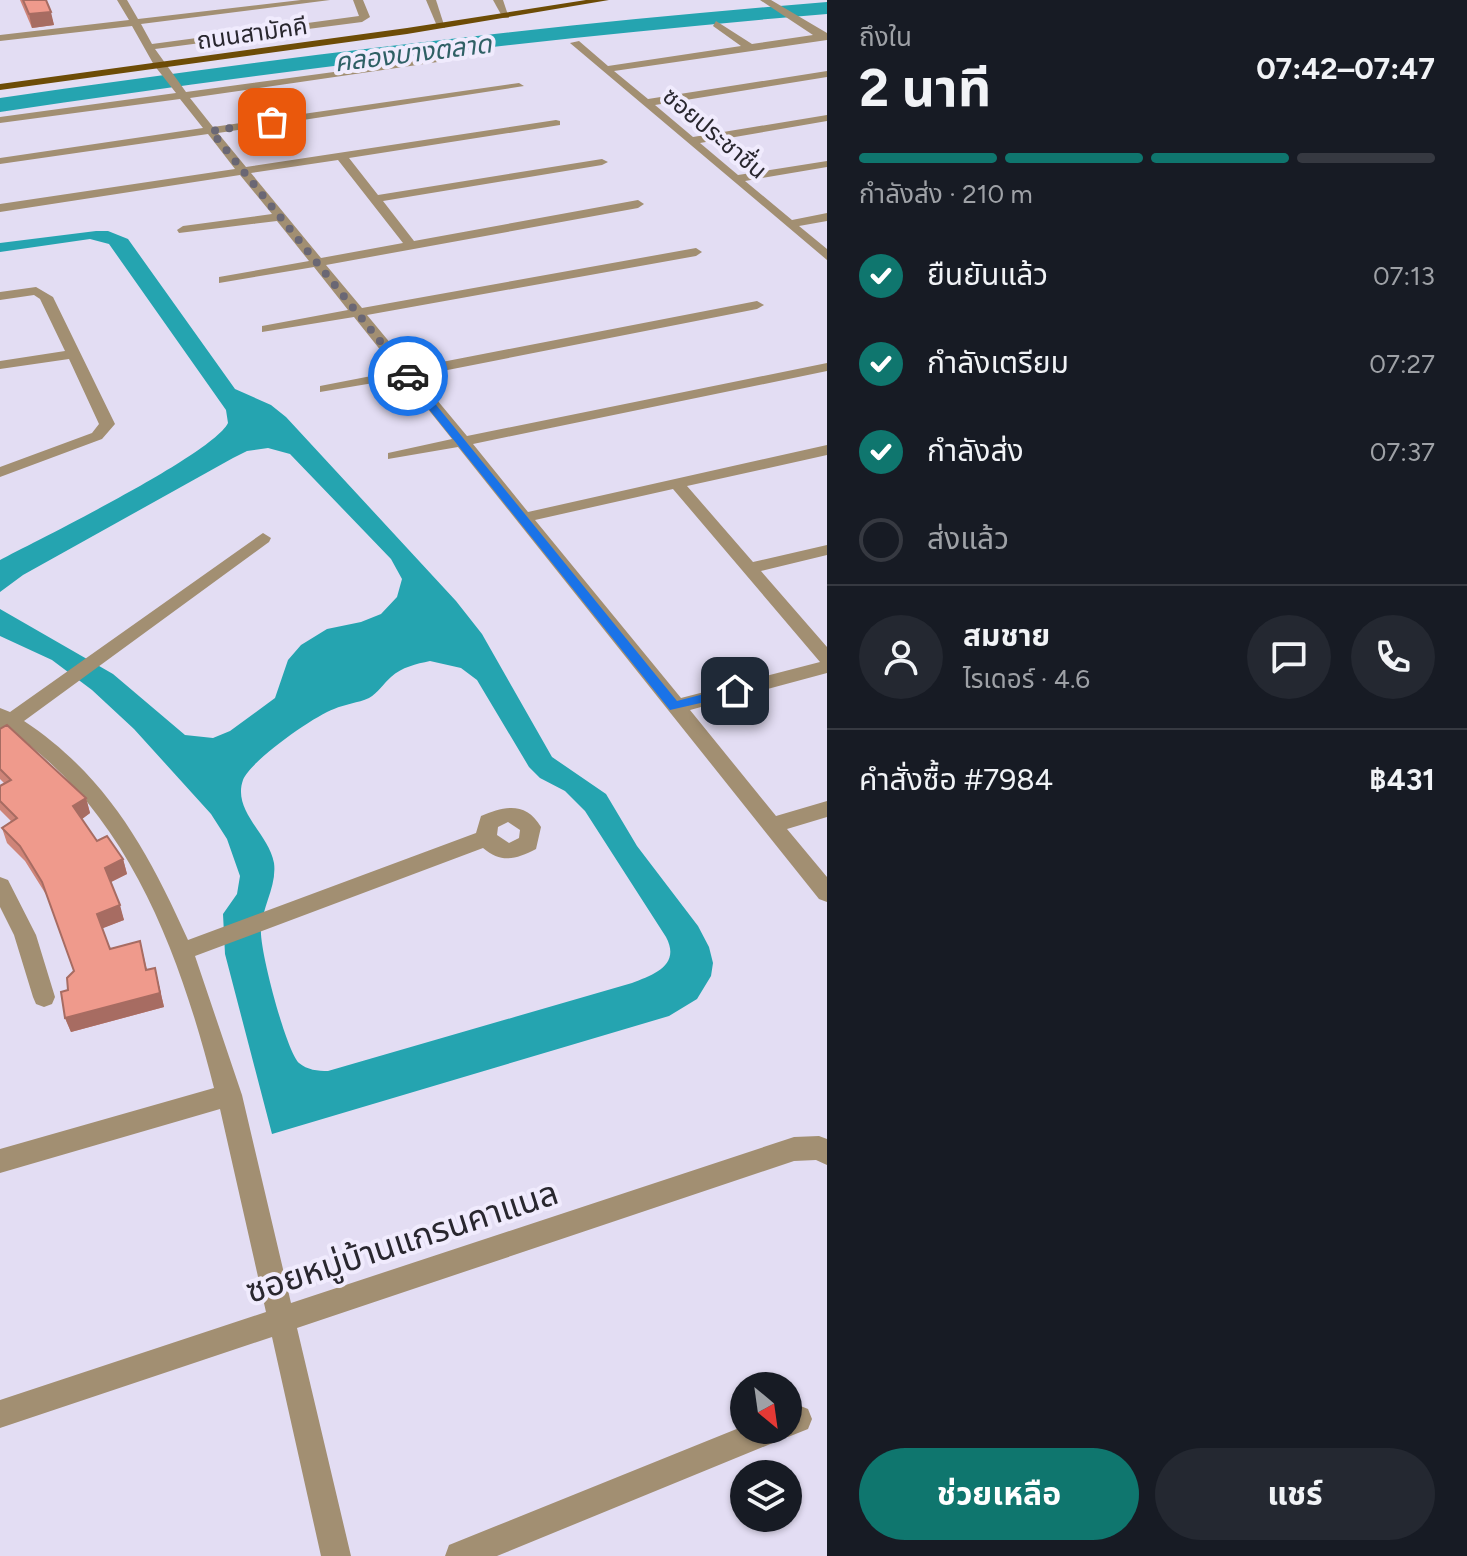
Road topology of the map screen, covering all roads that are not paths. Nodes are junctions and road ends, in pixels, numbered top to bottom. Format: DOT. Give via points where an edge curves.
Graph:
graph roads {
  1 [pos="122,0"];
  2 [pos="325,0"];
  3 [pos="358,0"];
  4 [pos="431,0"];
  5 [pos="498,0"];
  6 [pos="604,0"];
  7 [pos="765,0"];
  8 [pos="566,3"];
  9 [pos="506,16"];
  10 [pos="133,22"];
  11 [pos="716,24"];
  12 [pos="442,26"];
  13 [pos="825,37"];
  14 [pos="0,38"];
  15 [pos="575,43"];
  16 [pos="149,47"];
  17 [pos="750,47"];
  18 [pos="460,58"];
  19 [pos="159,65"];
  20 [pos="606,69"];
  21 [pos="827,74"];
  22 [pos="176,86"];
  23 [pos="519,86"];
  24 [pos="0,87"];
  25 [pos="646,103"];
  26 [pos="827,118"];
  27 [pos="0,120"];
  28 [pos="556,123"];
  29 [pos="211,131"];
  30 [pos="691,141"];
  31 [pos="341,156"];
  32 [pos="0,161"];
  33 [pos="602,162"];
  34 [pos="827,164"];
  35 [pos="244,172"];
  36 [pos="735,179"];
  37 [pos="375,199"];
  38 [pos="638,204"];
  39 [pos="0,208"];
  40 [pos="279,217"];
  41 [pos="827,217"];
  42 [pos="789,224"];
  43 [pos="183,230"];
  44 [pos="412,247"];
  45 [pos="696,252"];
  46 [pos="827,256"];
  47 [pos="318,263"];
  48 [pos="224,280"];
  49 [pos="0,296"];
  50 [pos="757,305"];
  51 [pos="357,313"];
  52 [pos="267,329"];
  53 [pos="72,354"];
  54 [pos="0,365"];
  55 [pos="827,367"];
  56 [pos="406,373"];
  57 [pos="325,389"];
  58 [pos="461,442"];
  59 [pos="827,450"];
  60 [pos="394,456"];
  61 [pos="0,472"];
  62 [pos="677,484"];
  63 [pos="523,518"];
  64 [pos="263,538"];
  65 [pos="827,550"];
  66 [pos="751,568"];
  67 [pos="827,659"];
  68 [pos="827,667"];
  69 [pos="674,707"];
  70 [pos="3,722"];
  71 [pos="827,809"];
  72 [pos="772,825"];
  73 [pos="486,838"];
  74 [pos="0,886"];
  75 [pos="827,893"];
  76 [pos="181,952"];
  77 [pos="44,997"];
  78 [pos="230,1095"];
  79 [pos="827,1153"];
  80 [pos="0,1161"];
  81 [pos="282,1320"];
  82 [pos="0,1414"];
  83 [pos="736,1444"];
  84 [pos="336,1556"];
  85 [pos="460,1556"];
  1 -- 10 [label="street"];
  2 -- 10 [label="street"];
  3 -- 16 [label="street" via="362,19"];
  4 -- 12 [label="street"];
  5 -- 9 [label="street"];
  6 -- 8 [label="main road, ถนนสามัคคี"];
  7 -- 13 [label="street"];
  8 -- 9 [label="main road, ถนนสามัคคี"];
  9 -- 12 [label="main road, ถนนสามัคคี"];
  10 -- 14 [label="street"];
  10 -- 16 [label="street"];
  11 -- 17 [label="street"];
  12 -- 19 [label="main road, ถนนสามัคคี"];
  13 -- 17 [label="street"];
  15 -- 20 [label="street, ซอยประชาชื่น"];
  16 -- 19 [label="street"];
  17 -- 20 [label="street"];
  18 -- 22 [label="street"];
  19 -- 22 [label="street"];
  19 -- 24 [label="main road, ถนนสามัคคี"];
  20 -- 25 [label="street, ซอยประชาชื่น"];
  21 -- 25 [label="street"];
  22 -- 27 [label="street"];
  22 -- 29 [label="street"];
  23 -- 29 [label="street"];
  25 -- 30 [label="street, ซอยประชาชื่น"];
  26 -- 30 [label="street"];
  28 -- 31 [label="street"];
  29 -- 32 [label="street"];
  29 -- 35 [label="street"];
  30 -- 36 [label="street, ซอยประชาชื่น"];
  31 -- 35 [label="street"];
  31 -- 37 [label="street"];
  33 -- 37 [label="street"];
  34 -- 36 [label="street"];
  35 -- 39 [label="street"];
  35 -- 40 [label="street"];
  36 -- 42 [label="street, ซอยประชาชื่น"];
  37 -- 44 [label="street"];
  38 -- 44 [label="street"];
  40 -- 43 [label="street"];
  40 -- 47 [label="street"];
  41 -- 42 [label="street"];
  42 -- 46 [label="street, ซอยประชาชื่น"];
  44 -- 47 [label="street"];
  45 -- 51 [label="street"];
  47 -- 48 [label="street"];
  47 -- 51 [label="street"];
  49 -- 53 [label="street" via="42,293"];
  50 -- 56 [label="street"];
  51 -- 52 [label="street"];
  51 -- 56 [label="street"];
  53 -- 54 [label="street"];
  53 -- 61 [label="street" via="107,424 97,436"];
  55 -- 58 [label="street"];
  56 -- 57 [label="street"];
  56 -- 58 [label="street"];
  58 -- 60 [label="street"];
  58 -- 63 [label="street"];
  59 -- 62 [label="street"];
  62 -- 63 [label="street"];
  62 -- 66 [label="street"];
  63 -- 69 [label="street"];
  64 -- 70 [label="street"];
  65 -- 66 [label="street"];
  66 -- 67 [label="street"];
  68 -- 69 [label="street"];
  69 -- 72 [label="street"];
  70 -- 76 [label="street" via="59,756 92,790 130,846"];
  71 -- 72 [label="street"];
  72 -- 75 [label="street"];
  73 -- 76 [label="street"];
  74 -- 77 [label="street" via="25,935"];
  76 -- 78 [label="street"];
  78 -- 80 [label="street"];
  78 -- 81 [label="street"];
  79 -- 81 [label="street, ซอยหมู่บ้านแกรนคาแนล" via="819,1148 794,1149"];
  81 -- 82 [label="street, ซอยหมู่บ้านแกรนคาแนล"];
  81 -- 84 [label="street"];
  83 -- 85 [label="street"];
}
